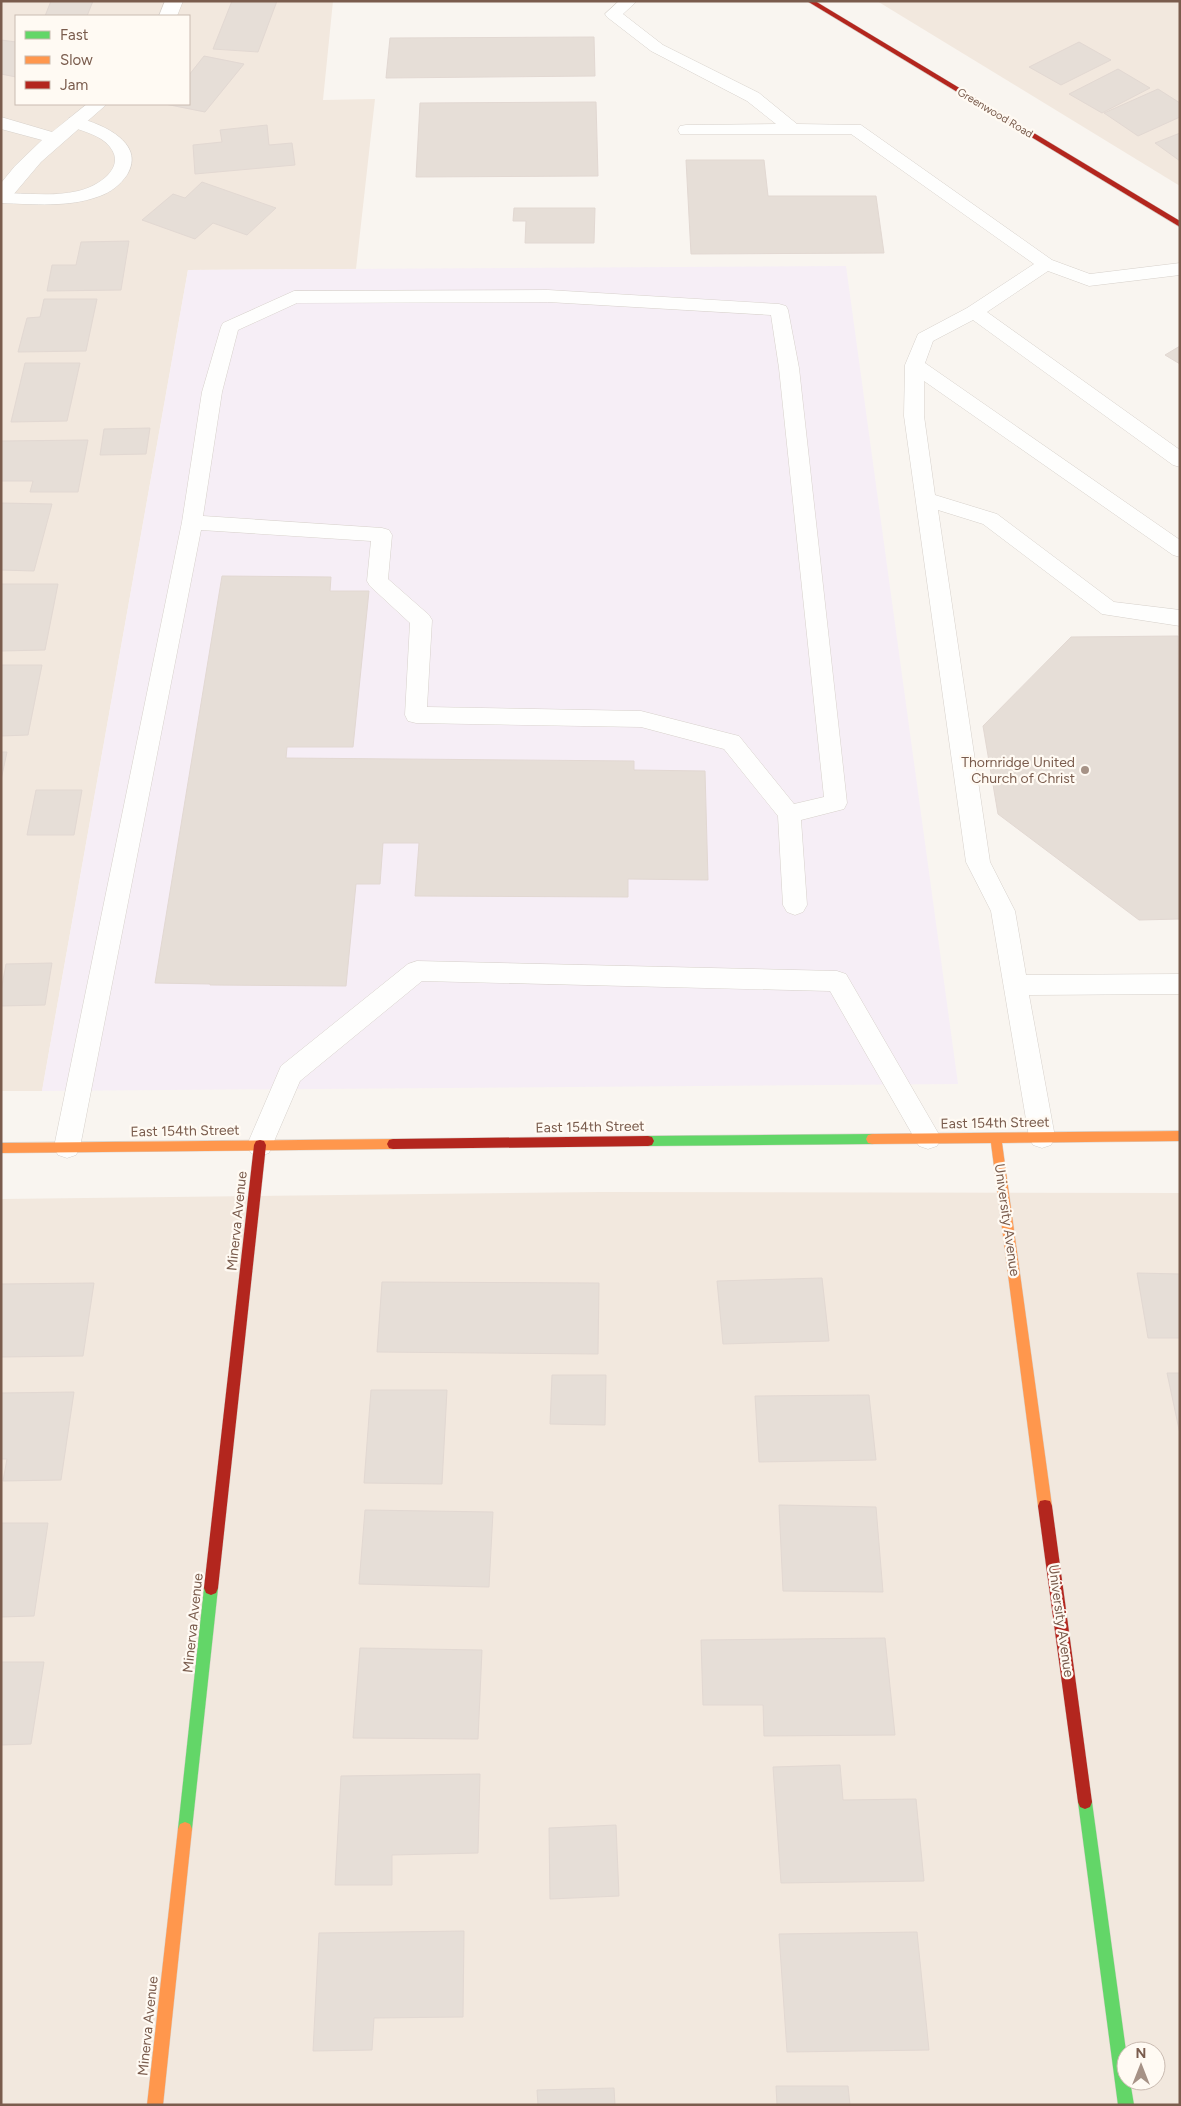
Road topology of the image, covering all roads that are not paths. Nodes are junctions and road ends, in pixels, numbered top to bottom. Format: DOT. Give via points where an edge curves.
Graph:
graph roads {
  1 [pos="174,1"];
  2 [pos="629,1"];
  3 [pos="814,3"];
  4 [pos="168,15"];
  5 [pos="97,105"];
  6 [pos="74,122"];
  7 [pos="1,123"];
  8 [pos="792,129"];
  9 [pos="686,130"];
  10 [pos="54,138"];
  11 [pos="1,197"];
  12 [pos="1180,225"];
  13 [pos="1046,264"];
  14 [pos="1180,269"];
  15 [pos="974,312"];
  16 [pos="915,365"];
  17 [pos="1180,460"];
  18 [pos="926,499"];
  19 [pos="192,522"];
  20 [pos="1180,550"];
  21 [pos="1180,618"];
  22 [pos="789,814"];
  23 [pos="795,905"];
  24 [pos="1180,984"];
  25 [pos="1015,985"];
  26 [pos="1180,1136"];
  27 [pos="1042,1137"];
  28 [pos="928,1138"];
  29 [pos="996,1138"];
  30 [pos="260,1145"];
  31 [pos="67,1147"];
  32 [pos="1,1148"];
  33 [pos="155,2105"];
  34 [pos="1126,2105"];
  1 -- 4 [label="street"];
  2 -- 8 [label="lane" via="613,14 657,48 753,97"];
  3 -- 12 [label="street, Greenwood Road"];
  5 -- 6 [label="street"];
  6 -- 10 [label="street"];
  6 -- 11 [label="lane" via="97,130 118,144 123,156 122,170 112,183 93,193 69,198"];
  7 -- 10 [label="street"];
  8 -- 9 [label="lane"];
  8 -- 13 [label="lane" via="855,129"];
  10 -- 11 [label="street" via="12,181"];
  13 -- 14 [label="lane" via="1089,280"];
  13 -- 15 [label="lane"];
  15 -- 16 [label="lane" via="925,338"];
  15 -- 17 [label="lane"];
  16 -- 18 [label="lane" via="914,416"];
  16 -- 20 [label="lane"];
  18 -- 21 [label="lane" via="990,520 1109,609"];
  18 -- 25 [label="lane" via="978,862 1002,911"];
  19 -- 22 [label="lane" via="382,535 378,581 421,620 416,715 641,719 732,742"];
  19 -- 22 [label="lane" via="212,392 230,327 294,297 548,296 779,310 789,368 836,803"];
  19 -- 31 [label="lane"];
  22 -- 23 [label="lane"];
  24 -- 25 [label="lane"];
  25 -- 27 [label="lane"];
  26 -- 27 [label="street, East 154th Street"];
  27 -- 29 [label="street, East 154th Street"];
  28 -- 29 [label="street, East 154th Street"];
  28 -- 30 [label="street, East 154th Street"];
  28 -- 30 [label="lane" via="838,981 417,970 290,1074"];
  29 -- 34 [label="street, University Avenue"];
  30 -- 31 [label="street, East 154th Street"];
  30 -- 33 [label="street, Minerva Avenue"];
  31 -- 32 [label="street, East 154th Street"];
}
